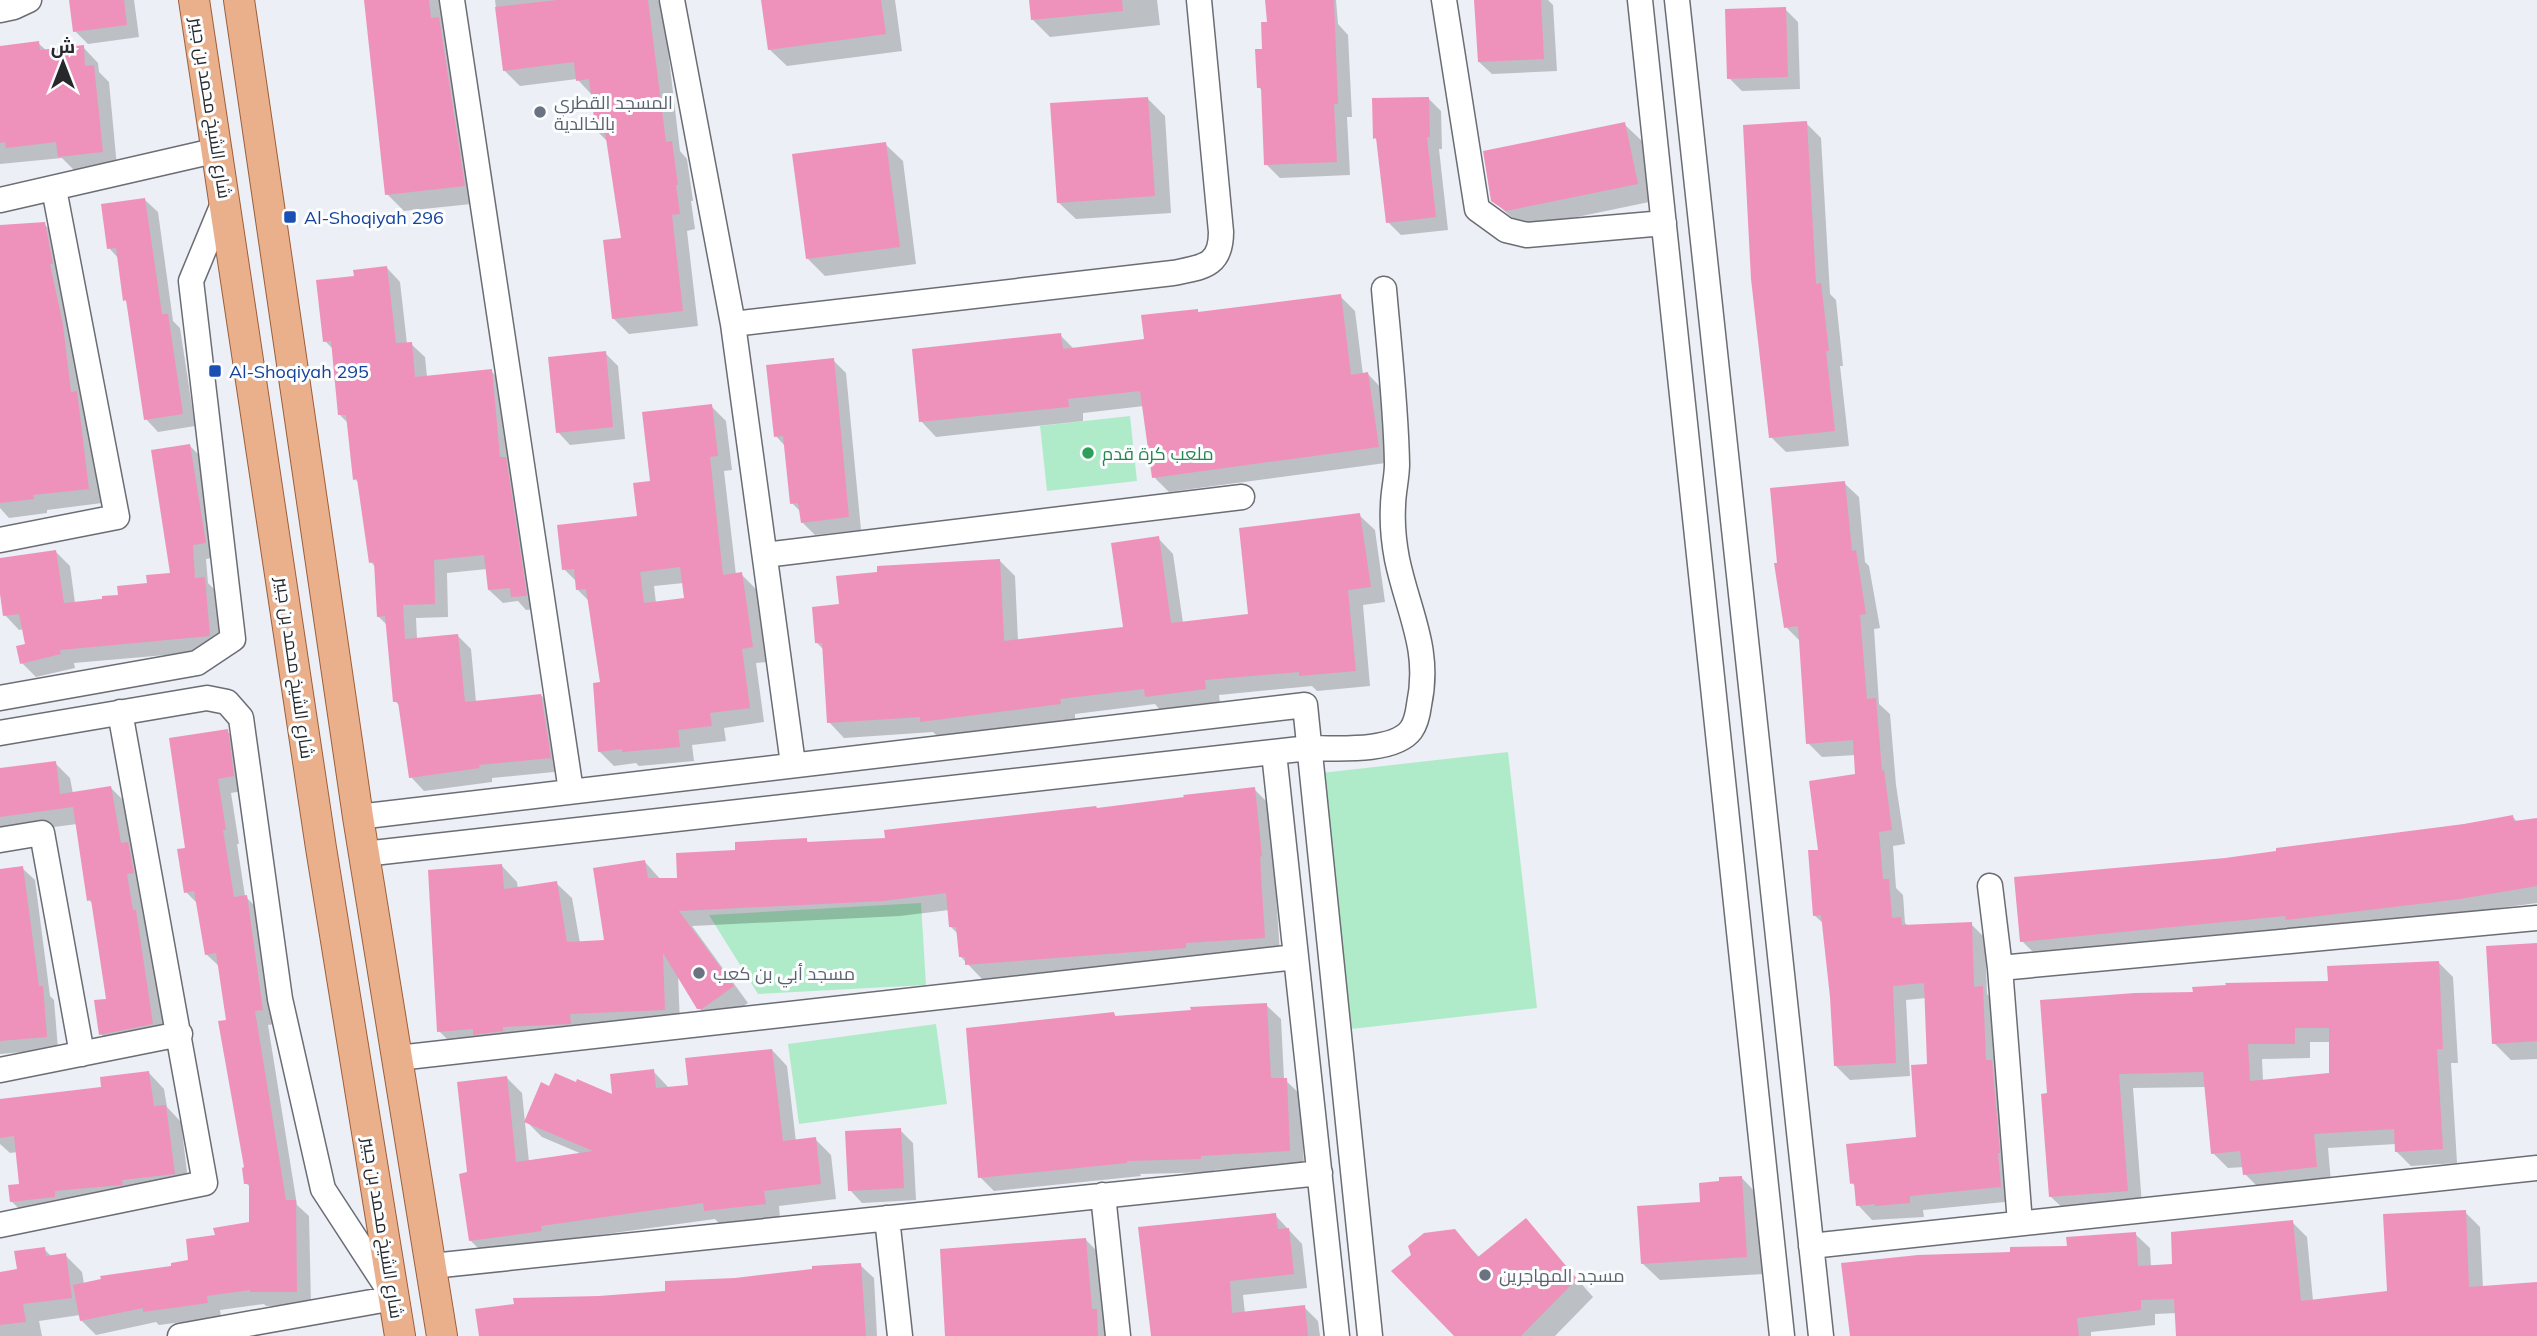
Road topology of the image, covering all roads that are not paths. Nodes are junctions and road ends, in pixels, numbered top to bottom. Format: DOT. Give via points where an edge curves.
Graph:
graph roads {
  1 [pos="29,0"];
  2 [pos="194,0"];
  3 [pos="239,0"];
  4 [pos="452,0"];
  5 [pos="672,0"];
  6 [pos="1199,0"];
  7 [pos="1444,0"];
  8 [pos="1640,0"];
  9 [pos="1677,0"];
  10 [pos="0,10"];
  11 [pos="218,150"];
  12 [pos="54,189"];
  13 [pos="226,198"];
  14 [pos="0,200"];
  15 [pos="1664,223"];
  16 [pos="1384,289"];
  17 [pos="733,324"];
  18 [pos="1242,497"];
  19 [pos="0,540"];
  20 [pos="765,555"];
  21 [pos="0,698"];
  22 [pos="120,712"];
  23 [pos="0,733"];
  24 [pos="1309,748"];
  25 [pos="1275,753"];
  26 [pos="793,764"];
  27 [pos="571,791"];
  28 [pos="358,817"];
  29 [pos="0,840"];
  30 [pos="364,854"];
  31 [pos="1990,886"];
  32 [pos="2537,918"];
  33 [pos="1296,957"];
  34 [pos="2000,968"];
  35 [pos="180,1034"];
  36 [pos="82,1054"];
  37 [pos="398,1058"];
  38 [pos="0,1070"];
  39 [pos="2537,1168"];
  40 [pos="1320,1173"];
  41 [pos="1103,1195"];
  42 [pos="887,1218"];
  43 [pos="2020,1223"];
  44 [pos="0,1225"];
  45 [pos="1811,1246"];
  46 [pos="432,1266"];
  47 [pos="394,1298"];
  48 [pos="188,1335"];
  49 [pos="400,1336"];
  50 [pos="442,1336"];
  51 [pos="900,1336"];
  52 [pos="1118,1336"];
  53 [pos="1338,1336"];
  54 [pos="1370,1336"];
  55 [pos="1782,1336"];
  56 [pos="1821,1336"];
  1 -- 10 [label="street"];
  2 -- 11 [label="main road, شارع الشيخ محمد بن جبير"];
  3 -- 28 [label="main road"];
  4 -- 27 [label="street"];
  5 -- 17 [label="street"];
  6 -- 17 [label="street" via="1221,232 1221,247 1205,266"];
  7 -- 15 [label="street" via="1477,209 1506,230 1527,236"];
  8 -- 15 [label="street"];
  9 -- 45 [label="street"];
  11 -- 12 [label="street"];
  11 -- 13 [label="main road, شارع الشيخ محمد بن جبير"];
  12 -- 14 [label="street"];
  12 -- 19 [label="street" via="117,517"];
  13 -- 21 [label="street" via="191,281 233,639 197,663"];
  13 -- 47 [label="main road, شارع الشيخ محمد بن جبير" via="321,848"];
  15 -- 55 [label="street"];
  16 -- 24 [label="street" via="1397,468 1394,531 1421,643 1422,691 1410,731 1392,742 1369,748"];
  17 -- 20 [label="street"];
  18 -- 20 [label="street"];
  20 -- 26 [label="street"];
  22 -- 23 [label="street"];
  22 -- 35 [label="street"];
  22 -- 47 [label="street" via="207,698 227,702 241,718 280,999 323,1189"];
  24 -- 25 [label="street"];
  24 -- 26 [label="street" via="1305,705"];
  24 -- 54 [label="street"];
  25 -- 30 [label="street"];
  25 -- 33 [label="street"];
  26 -- 27 [label="street"];
  27 -- 28 [label="street"];
  28 -- 30 [label="main road"];
  29 -- 36 [label="street" via="42,833"];
  30 -- 37 [label="main road"];
  31 -- 34 [label="street"];
  32 -- 34 [label="street"];
  33 -- 37 [label="street"];
  33 -- 40 [label="street"];
  34 -- 43 [label="street"];
  35 -- 36 [label="street"];
  35 -- 44 [label="street" via="205,1183"];
  36 -- 38 [label="street"];
  37 -- 46 [label="main road"];
  39 -- 43 [label="street"];
  40 -- 41 [label="street"];
  40 -- 53 [label="street"];
  41 -- 42 [label="street"];
  41 -- 52 [label="street"];
  42 -- 46 [label="street"];
  42 -- 51 [label="street"];
  43 -- 45 [label="street"];
  45 -- 56 [label="street"];
  46 -- 50 [label="main road"];
  47 -- 48 [label="street"];
  47 -- 49 [label="main road, شارع الشيخ محمد بن جبير"];
}
